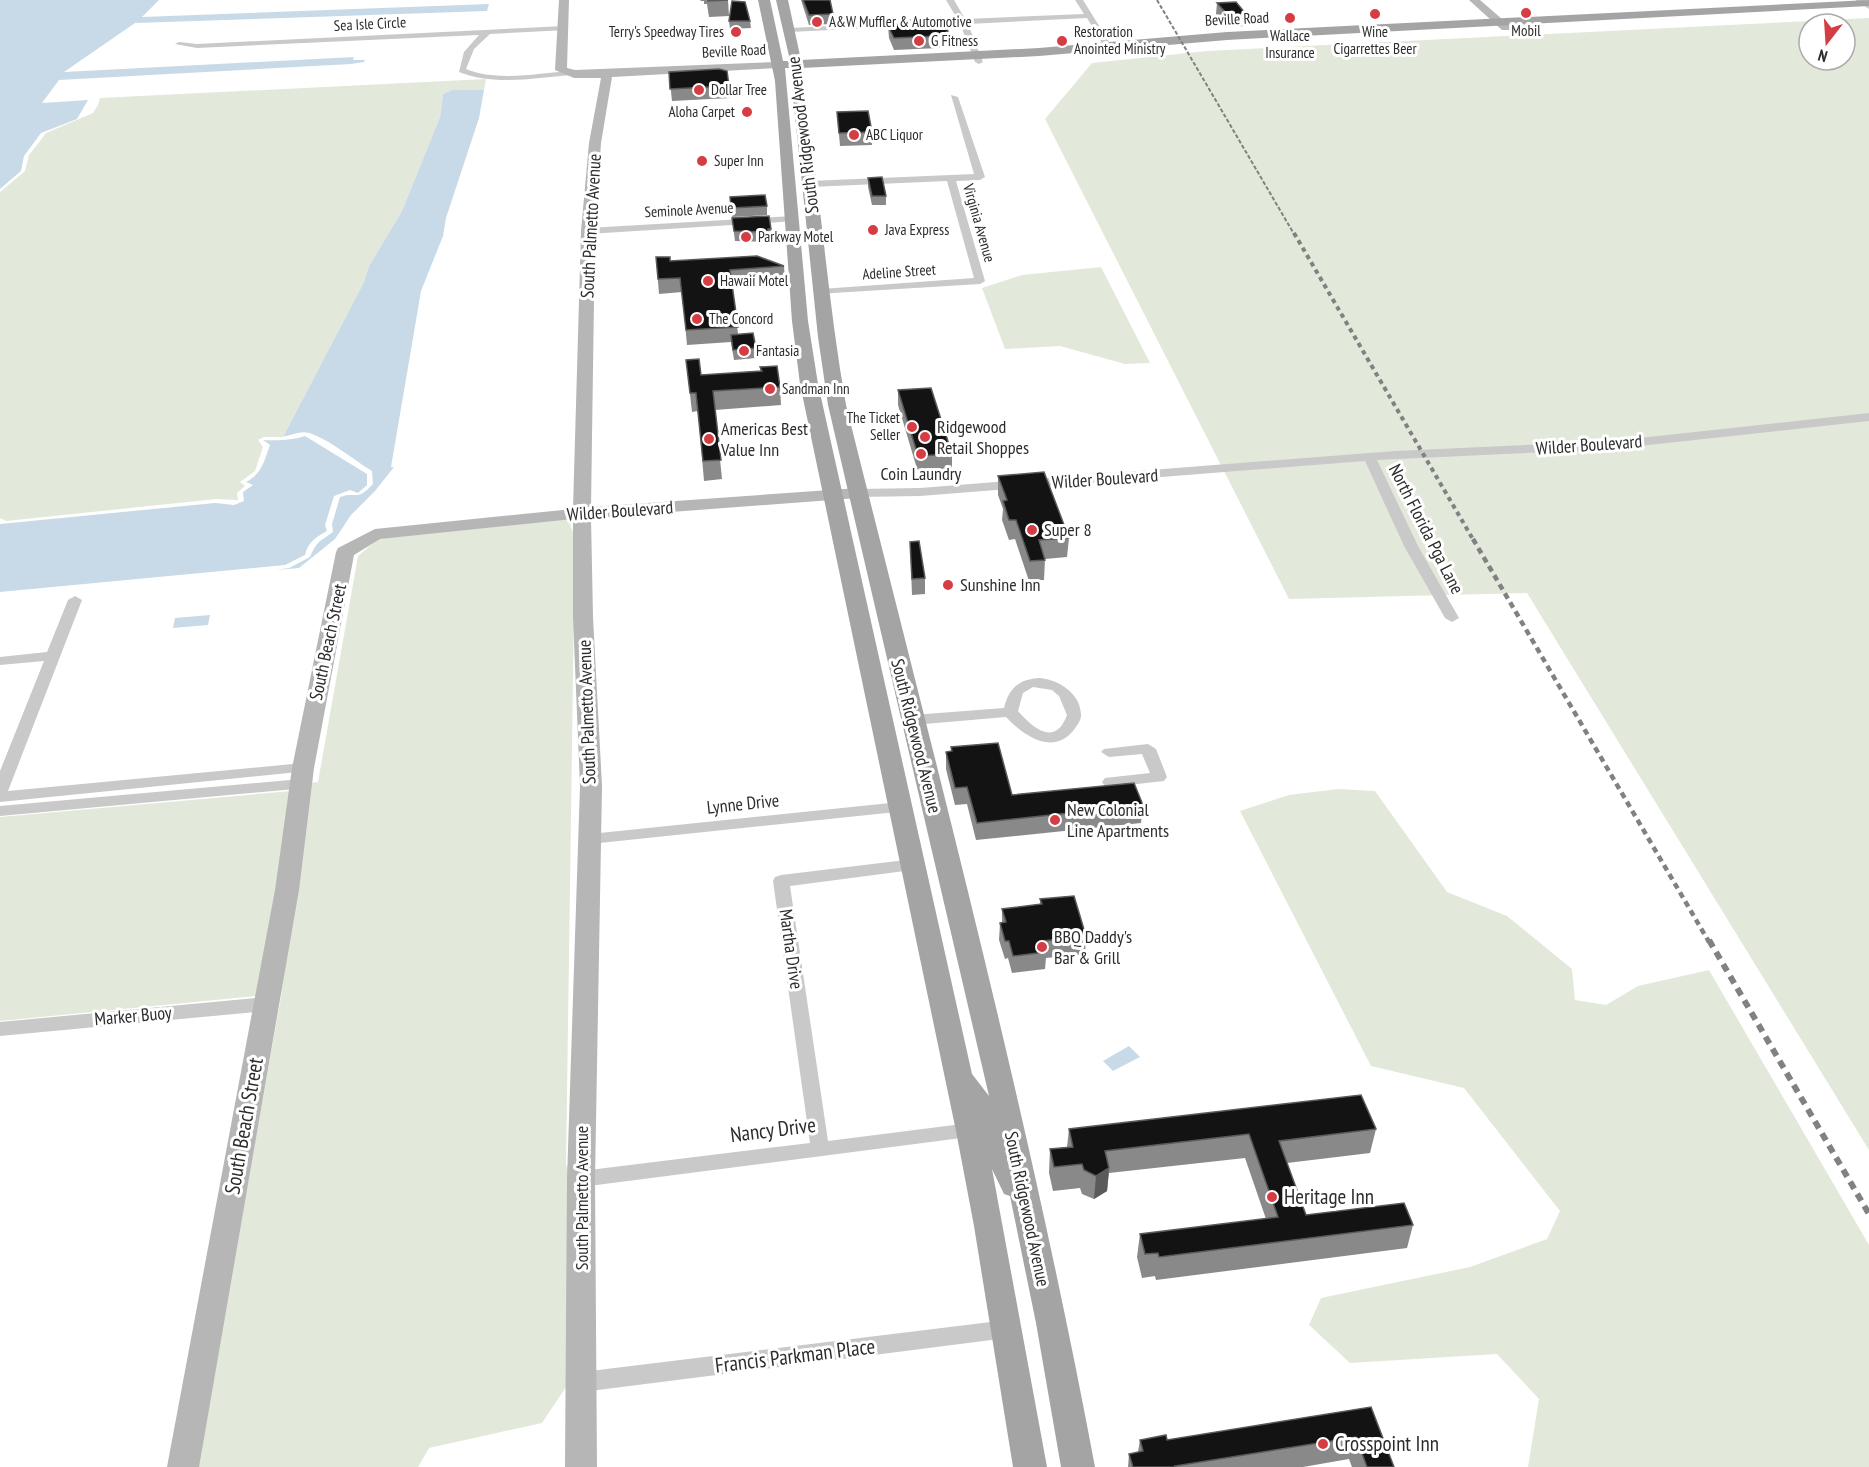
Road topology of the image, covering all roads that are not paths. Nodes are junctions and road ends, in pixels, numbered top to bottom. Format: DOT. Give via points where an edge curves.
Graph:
graph roads {
  1 [pos="564,0"];
  2 [pos="764,0"];
  3 [pos="782,0"];
  4 [pos="950,0"];
  5 [pos="1079,0"];
  6 [pos="1474,0"];
  7 [pos="1866,4"];
  8 [pos="1089,16"];
  9 [pos="963,21"];
  10 [pos="1502,25"];
  11 [pos="564,28"];
  12 [pos="789,30"];
  13 [pos="489,31"];
  14 [pos="178,44"];
  15 [pos="1110,49"];
  16 [pos="978,59"];
  17 [pos="778,68"];
  18 [pos="795,68"];
  19 [pos="571,73"];
  20 [pos="607,74"];
  21 [pos="954,97"];
  22 [pos="788,164"];
  23 [pos="951,178"];
  24 [pos="809,182"];
  25 [pos="793,219"];
  26 [pos="588,231"];
  27 [pos="797,273"];
  28 [pos="980,282"];
  29 [pos="820,292"];
  30 [pos="1869,417"];
  31 [pos="1369,458"];
  32 [pos="858,493"];
  33 [pos="832,495"];
  34 [pos="582,513"];
  35 [pos="345,552"];
  36 [pos="75,600"];
  37 [pos="1452,618"];
  38 [pos="53,656"];
  39 [pos="0,661"];
  40 [pos="1010,712"];
  41 [pos="913,720"];
  42 [pos="1109,752"];
  43 [pos="302,776"];
  44 [pos="1110,782"];
  45 [pos="0,792"];
  46 [pos="0,797"];
  47 [pos="900,807"];
  48 [pos="0,811"];
  49 [pos="590,839"];
  50 [pos="914,865"];
  51 [pos="266,1004"];
  52 [pos="0,1029"];
  53 [pos="959,1076"];
  54 [pos="1010,1126"];
  55 [pos="970,1131"];
  56 [pos="820,1148"];
  57 [pos="581,1179"];
  58 [pos="1029,1213"];
  59 [pos="1007,1329"];
  60 [pos="582,1382"];
  61 [pos="183,1467"];
  62 [pos="581,1467"];
  63 [pos="1030,1467"];
  64 [pos="1078,1467"];
  1 -- 11 [label="street"];
  2 -- 17 [label="main road, South Ridgewood Avenue"];
  3 -- 12 [label="main road, South Ridgewood Avenue"];
  4 -- 9 [label="street"];
  5 -- 8 [label="street"];
  6 -- 10 [label="street"];
  7 -- 10 [label="main road, Beville Road"];
  8 -- 9 [label="street"];
  8 -- 15 [label="street"];
  9 -- 12 [label="street"];
  9 -- 16 [label="street"];
  10 -- 15 [label="main road, Beville Road"];
  11 -- 13 [label="street, Sea Isle Circle"];
  11 -- 19 [label="street" via="561,70"];
  12 -- 18 [label="main road, South Ridgewood Avenue"];
  13 -- 14 [label="street, Sea Isle Circle"];
  13 -- 19 [label="street" via="468,51 462,70 465,73 480,77"];
  15 -- 16 [label="main road, Beville Road"];
  16 -- 18 [label="main road, Beville Road"];
  17 -- 18 [label="main road, Beville Road"];
  17 -- 20 [label="street, Beville Road"];
  17 -- 22 [label="main road, South Ridgewood Avenue"];
  18 -- 24 [label="main road, South Ridgewood Avenue"];
  19 -- 20 [label="street"];
  20 -- 26 [label="street, South Palmetto Avenue" via="595,143"];
  21 -- 23 [label="street, Virginia Avenue" via="980,177"];
  22 -- 24 [label="main road" via="797,166"];
  22 -- 25 [label="main road, South Ridgewood Avenue"];
  23 -- 24 [label="street"];
  23 -- 28 [label="street, Virginia Avenue"];
  24 -- 29 [label="main road, South Ridgewood Avenue"];
  25 -- 26 [label="street, Seminole Avenue"];
  25 -- 27 [label="main road, South Ridgewood Avenue"];
  26 -- 34 [label="street, South Palmetto Avenue"];
  27 -- 29 [label="main road" via="809,287"];
  27 -- 33 [label="main road, South Ridgewood Avenue" via="809,384"];
  28 -- 29 [label="street, Adeline Street"];
  29 -- 32 [label="main road, South Ridgewood Avenue" via="837,405"];
  30 -- 31 [label="street, Wilder Boulevard" via="1612,445"];
  31 -- 32 [label="street, Wilder Boulevard" via="920,492"];
  31 -- 37 [label="street, North Florida Pga Lane" via="1411,546"];
  32 -- 33 [label="street, Wilder Boulevard"];
  32 -- 41 [label="main road, South Ridgewood Avenue"];
  33 -- 34 [label="street, Wilder Boulevard"];
  33 -- 47 [label="main road, South Ridgewood Avenue"];
  34 -- 35 [label="street, Wilder Boulevard" via="375,534"];
  34 -- 49 [label="street, South Palmetto Avenue"];
  35 -- 43 [label="street, South Beach Street"];
  36 -- 38 [label="street"];
  38 -- 39 [label="street"];
  38 -- 45 [label="street"];
  40 -- 41 [label="street"];
  41 -- 54 [label="main road, South Ridgewood Avenue"];
  42 -- 44 [label="street" via="1148,749 1159,777"];
  43 -- 46 [label="street"];
  43 -- 48 [label="street"];
  43 -- 51 [label="street, South Beach Street"];
  47 -- 49 [label="street, Lynne Drive"];
  47 -- 50 [label="main road, South Ridgewood Avenue"];
  49 -- 57 [label="street, South Palmetto Avenue"];
  50 -- 53 [label="main road, South Ridgewood Avenue"];
  50 -- 56 [label="street, Martha Drive" via="781,881"];
  51 -- 52 [label="street, Marker Buoy"];
  51 -- 61 [label="street, South Beach Street"];
  53 -- 54 [label="main road" via="990,1117"];
  53 -- 55 [label="main road, South Ridgewood Avenue"];
  54 -- 58 [label="main road, South Ridgewood Avenue"];
  55 -- 56 [label="street, Nancy Drive"];
  55 -- 58 [label="main road" via="991,1138"];
  55 -- 59 [label="main road, South Ridgewood Avenue"];
  56 -- 57 [label="street, Nancy Drive"];
  57 -- 60 [label="street, South Palmetto Avenue"];
  58 -- 64 [label="main road, South Ridgewood Avenue"];
  59 -- 60 [label="street, Francis Parkman Place"];
  59 -- 63 [label="main road, South Ridgewood Avenue"];
  60 -- 62 [label="street, South Palmetto Avenue"];
}
